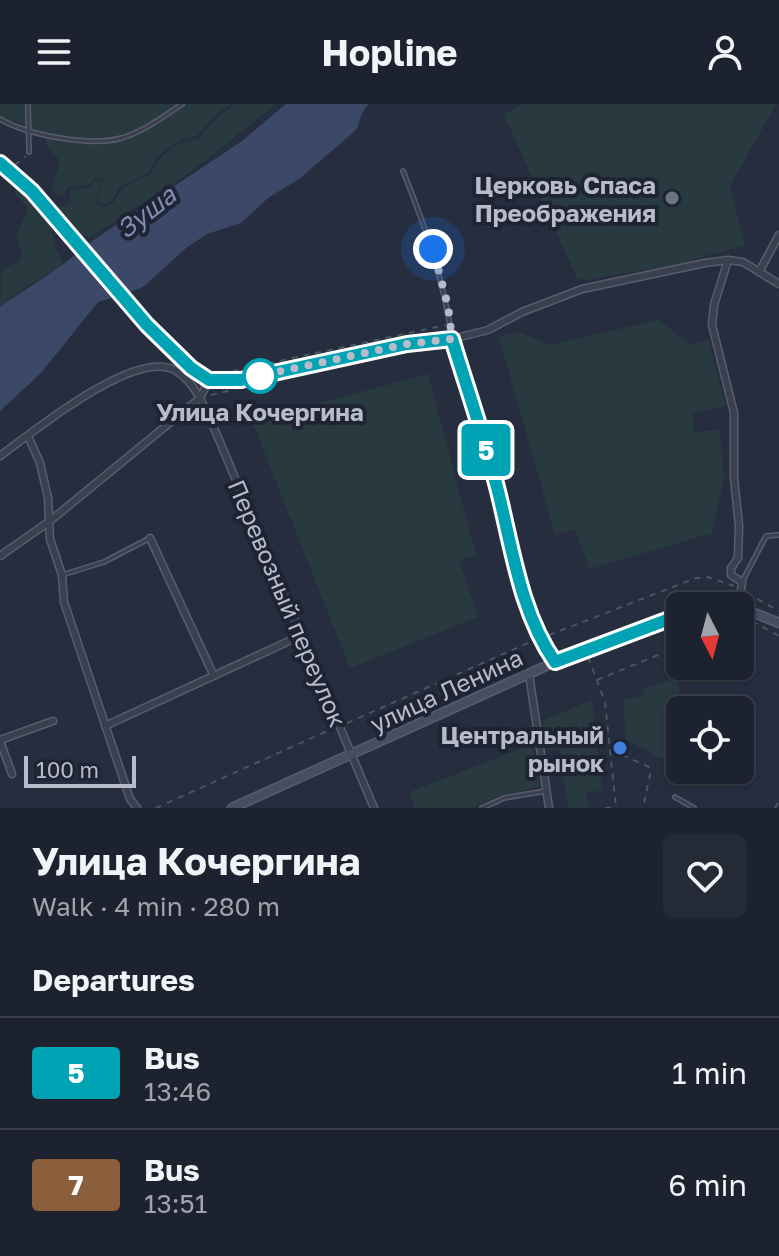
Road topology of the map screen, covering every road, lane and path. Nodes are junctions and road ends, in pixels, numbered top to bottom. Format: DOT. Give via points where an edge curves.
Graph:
graph roads {
  1 [pos="28,104"];
  2 [pos="182,104"];
  3 [pos="0,119"];
  4 [pos="29,130"];
  5 [pos="29,152"];
  6 [pos="0,163"];
  7 [pos="14,166"];
  8 [pos="403,171"];
  9 [pos="779,235"];
  10 [pos="728,260"];
  11 [pos="759,272"];
  12 [pos="779,284"];
  13 [pos="450,324"];
  14 [pos="452,339"];
  15 [pos="228,373"];
  16 [pos="209,380"];
  17 [pos="200,398"];
  18 [pos="28,436"];
  19 [pos="0,456"];
  20 [pos="50,521"];
  21 [pos="779,535"];
  22 [pos="150,538"];
  23 [pos="0,556"];
  24 [pos="62,575"];
  25 [pos="741,586"];
  26 [pos="740,592"];
  27 [pos="779,611"];
  28 [pos="754,613"];
  29 [pos="666,620"];
  30 [pos="754,622"];
  31 [pos="779,623"];
  32 [pos="302,635"];
  33 [pos="779,636"];
  34 [pos="539,639"];
  35 [pos="585,650"];
  36 [pos="666,652"];
  37 [pos="555,662"];
  38 [pos="213,674"];
  39 [pos="529,674"];
  40 [pos="597,680"];
  41 [pos="53,721"];
  42 [pos="105,726"];
  43 [pos="340,726"];
  44 [pos="0,740"];
  45 [pos="610,750"];
  46 [pos="352,755"];
  47 [pos="12,774"];
  48 [pos="546,791"];
  49 [pos="675,797"];
  50 [pos="779,801"];
  51 [pos="137,808"];
  52 [pos="156,808"];
  53 [pos="232,808"];
  54 [pos="374,808"];
  55 [pos="482,808"];
  56 [pos="549,808"];
  57 [pos="605,808"];
  58 [pos="616,808"];
  59 [pos="643,808"];
  60 [pos="694,808"];
  61 [pos="775,808"];
  1 -- 4 [label="lane"];
  2 -- 4 [label="lane" via="153,124 102,141"];
  3 -- 4 [label="lane"];
  4 -- 5 [label="lane"];
  5 -- 7 [label="path"];
  6 -- 16 [label="main road" via="32,191 147,325"];
  8 -- 13 [label="lane" via="433,249"];
  9 -- 11 [label="street"];
  10 -- 11 [label="street"];
  10 -- 14 [label="street" via="582,289 488,330"];
  10 -- 25 [label="street" via="712,325 734,413 739,526 738,558 731,575"];
  11 -- 12 [label="street"];
  13 -- 14 [label="lane"];
  13 -- 15 [label="path"];
  14 -- 16 [label="main road" via="241,380"];
  14 -- 34 [label="main road"];
  16 -- 17 [label="street"];
  17 -- 18 [label="street, Перевозный переулок" via="176,370 151,367 86,393"];
  17 -- 20 [label="street"];
  17 -- 32 [label="street, Перевозный переулок"];
  18 -- 19 [label="street, Перевозный переулок"];
  18 -- 20 [label="street" via="40,463"];
  20 -- 23 [label="street"];
  20 -- 24 [label="street"];
  21 -- 25 [label="lane" via="766,536"];
  22 -- 24 [label="lane" via="104,562"];
  22 -- 38 [label="street"];
  24 -- 42 [label="street" via="64,602"];
  25 -- 26 [label="street"];
  25 -- 27 [label="path"];
  25 -- 34 [label="path" via="696,578"];
  28 -- 31 [label="main road"];
  29 -- 35 [label="main road, улица Ленина"];
  30 -- 33 [label="path"];
  32 -- 38 [label="street"];
  32 -- 43 [label="street, Перевозный переулок"];
  34 -- 37 [label="main road"];
  34 -- 43 [label="path"];
  35 -- 37 [label="main road, улица Ленина"];
  35 -- 40 [label="path"];
  36 -- 40 [label="path"];
  37 -- 39 [label="main road, улица Ленина"];
  38 -- 42 [label="street"];
  39 -- 46 [label="main road, улица Ленина"];
  39 -- 48 [label="street"];
  40 -- 45 [label="path"];
  41 -- 44 [label="street"];
  42 -- 51 [label="street"];
  43 -- 46 [label="street, Перевозный переулок"];
  43 -- 52 [label="path"];
  44 -- 47 [label="street"];
  45 -- 58 [label="path"];
  45 -- 59 [label="path" via="649,767"];
  46 -- 53 [label="main road, улица Ленина"];
  46 -- 54 [label="street, Перевозный переулок"];
  48 -- 55 [label="lane" via="504,798"];
  48 -- 56 [label="street"];
  49 -- 60 [label="lane"];
  50 -- 61 [label="path"];
  57 -- 58 [label="path"];
}
